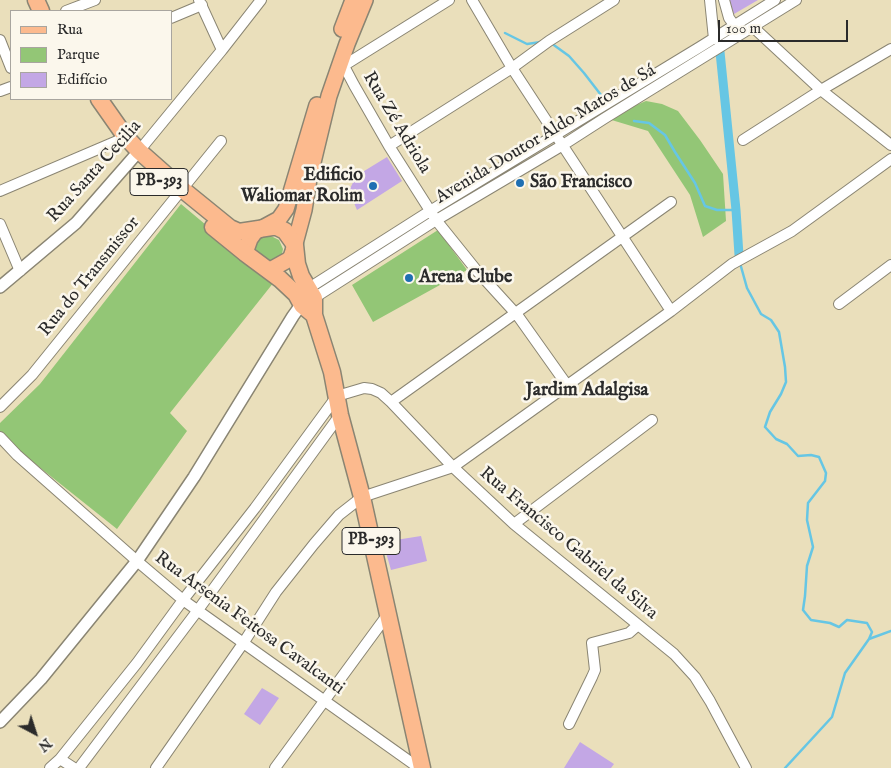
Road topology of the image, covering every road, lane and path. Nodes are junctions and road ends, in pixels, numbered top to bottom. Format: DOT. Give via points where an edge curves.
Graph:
graph roads {
  1 [pos="95,0"];
  2 [pos="261,0"];
  3 [pos="353,0"];
  4 [pos="365,0"];
  5 [pos="449,0"];
  6 [pos="472,0"];
  7 [pos="614,0"];
  8 [pos="710,0"];
  9 [pos="724,0"];
  10 [pos="775,0"];
  11 [pos="796,0"];
  12 [pos="201,3"];
  13 [pos="69,10"];
  14 [pos="172,18"];
  15 [pos="753,27"];
  16 [pos="733,31"];
  17 [pos="715,38"];
  18 [pos="0,40"];
  19 [pos="891,49"];
  20 [pos="222,50"];
  21 [pos="10,65"];
  22 [pos="341,68"];
  23 [pos="512,68"];
  24 [pos="821,90"];
  25 [pos="87,100"];
  26 [pos="100,100"];
  27 [pos="556,134"];
  28 [pos="121,139"];
  29 [pos="743,140"];
  30 [pos="221,141"];
  31 [pos="563,145"];
  32 [pos="891,145"];
  33 [pos="389,146"];
  34 [pos="136,155"];
  35 [pos="891,159"];
  36 [pos="0,191"];
  37 [pos="179,193"];
  38 [pos="671,202"];
  39 [pos="430,211"];
  40 [pos="436,220"];
  41 [pos="0,224"];
  42 [pos="260,229"];
  43 [pos="621,236"];
  44 [pos="295,245"];
  45 [pos="244,253"];
  46 [pos="891,265"];
  47 [pos="270,270"];
  48 [pos="20,271"];
  49 [pos="0,287"];
  50 [pos="310,302"];
  51 [pos="839,304"];
  52 [pos="671,311"];
  53 [pos="515,312"];
  54 [pos="567,385"];
  55 [pos="337,396"];
  56 [pos="391,402"];
  57 [pos="0,407"];
  58 [pos="340,415"];
  59 [pos="652,420"];
  60 [pos="0,437"];
  61 [pos="453,467"];
  62 [pos="362,497"];
  63 [pos="514,524"];
  64 [pos="137,561"];
  65 [pos="183,600"];
  66 [pos="198,610"];
  67 [pos="388,614"];
  68 [pos="638,625"];
  69 [pos="244,642"];
  70 [pos="325,701"];
  71 [pos="0,722"];
  72 [pos="569,724"];
  73 [pos="60,758"];
  74 [pos="50,768"];
  75 [pos="74,768"];
  76 [pos="79,768"];
  77 [pos="156,768"];
  78 [pos="275,768"];
  79 [pos="421,768"];
  80 [pos="746,768"];
  1 -- 13 [label="street"];
  2 -- 20 [label="street, Rua Santa Cecilia"];
  3 -- 42 [label="main road" via="328,66 286,209 279,218"];
  4 -- 22 [label="main road" via="346,44"];
  5 -- 22 [label="street"];
  6 -- 23 [label="street"];
  7 -- 23 [label="street"];
  8 -- 17 [label="street"];
  9 -- 16 [label="street"];
  10 -- 16 [label="street, Avenida Doutor Aldo Matos de Sá"];
  11 -- 15 [label="street, Avenida Doutor Aldo Matos de Sá"];
  12 -- 14 [label="street"];
  12 -- 20 [label="street"];
  15 -- 16 [label="street, Avenida Doutor Aldo Matos de Sá"];
  15 -- 24 [label="street"];
  16 -- 17 [label="street, Avenida Doutor Aldo Matos de Sá"];
  16 -- 31 [label="street, Avenida Doutor Aldo Matos de Sá" via="716,50"];
  17 -- 27 [label="street, Avenida Doutor Aldo Matos de Sá"];
  18 -- 21 [label="street"];
  19 -- 24 [label="street"];
  20 -- 34 [label="street, Rua Santa Cecilia"];
  22 -- 33 [label="street, Rua Zé Adriola"];
  22 -- 44 [label="main road" via="329,96"];
  23 -- 27 [label="street"];
  23 -- 33 [label="street"];
  24 -- 29 [label="street"];
  24 -- 32 [label="street"];
  25 -- 28 [label="highway, PB-393"];
  26 -- 28 [label="highway, PB-393"];
  27 -- 31 [label="street"];
  27 -- 39 [label="street, Avenida Doutor Aldo Matos de Sá"];
  28 -- 34 [label="highway, PB-393"];
  28 -- 36 [label="street"];
  30 -- 37 [label="street, Rua do Transmissor"];
  31 -- 40 [label="street, Avenida Doutor Aldo Matos de Sá"];
  31 -- 43 [label="street"];
  33 -- 39 [label="street, Rua Zé Adriola"];
  34 -- 37 [label="highway, PB-393"];
  34 -- 48 [label="street, Rua Santa Cecilia" via="76,223"];
  35 -- 52 [label="street" via="792,231 732,264"];
  37 -- 42 [label="highway, PB-393" via="239,232"];
  37 -- 45 [label="highway, PB-393"];
  37 -- 57 [label="street, Rua do Transmissor" via="32,375"];
  38 -- 43 [label="street"];
  39 -- 40 [label="street, Rua Zé Adriola"];
  39 -- 50 [label="street, Avenida Doutor Aldo Matos de Sá"];
  40 -- 50 [label="street, Avenida Doutor Aldo Matos de Sá"];
  40 -- 53 [label="street, Rua Zé Adriola"];
  41 -- 48 [label="street"];
  42 -- 44 [label="highway" via="281,229"];
  42 -- 45 [label="main road" via="252,236"];
  43 -- 52 [label="street"];
  43 -- 53 [label="street"];
  44 -- 47 [label="main road" via="288,260"];
  44 -- 50 [label="highway, PB-393" via="297,264"];
  45 -- 47 [label="highway"];
  46 -- 51 [label="street"];
  47 -- 50 [label="highway, PB-393"];
  48 -- 49 [label="street, Rua Santa Cecilia"];
  50 -- 55 [label="highway, PB-393"];
  50 -- 64 [label="street" via="293,316 194,477"];
  52 -- 54 [label="street"];
  53 -- 54 [label="street, Rua Zé Adriola"];
  53 -- 56 [label="street"];
  54 -- 61 [label="street"];
  55 -- 56 [label="street, Rua Francisco Gabriel da Silva" via="372,388"];
  55 -- 58 [label="highway, PB-393"];
  55 -- 65 [label="street"];
  56 -- 61 [label="street, Rua Francisco Gabriel da Silva"];
  58 -- 62 [label="highway, PB-393"];
  58 -- 66 [label="street"];
  59 -- 63 [label="street"];
  60 -- 64 [label="street, Rua Arsenia Feitosa Cavalcanti"];
  61 -- 62 [label="street"];
  61 -- 63 [label="street, Rua Francisco Gabriel da Silva"];
  62 -- 67 [label="highway, PB-393"];
  62 -- 69 [label="street" via="339,515 314,544 276,592"];
  63 -- 68 [label="street, Rua Francisco Gabriel da Silva"];
  64 -- 65 [label="street, Rua Arsenia Feitosa Cavalcanti"];
  64 -- 71 [label="street" via="41,679"];
  65 -- 66 [label="street, Rua Arsenia Feitosa Cavalcanti"];
  65 -- 73 [label="street"];
  66 -- 69 [label="street, Rua Arsenia Feitosa Cavalcanti"];
  66 -- 76 [label="street"];
  67 -- 70 [label="street"];
  67 -- 79 [label="highway, PB-393"];
  68 -- 72 [label="street" via="629,633 592,643 595,670"];
  68 -- 80 [label="street, Rua Francisco Gabriel da Silva" via="696,677"];
  69 -- 70 [label="street, Rua Arsenia Feitosa Cavalcanti"];
  69 -- 77 [label="street"];
  70 -- 78 [label="street"];
  70 -- 79 [label="street, Rua Arsenia Feitosa Cavalcanti"];
  73 -- 74 [label="street"];
  73 -- 75 [label="street"];
}
